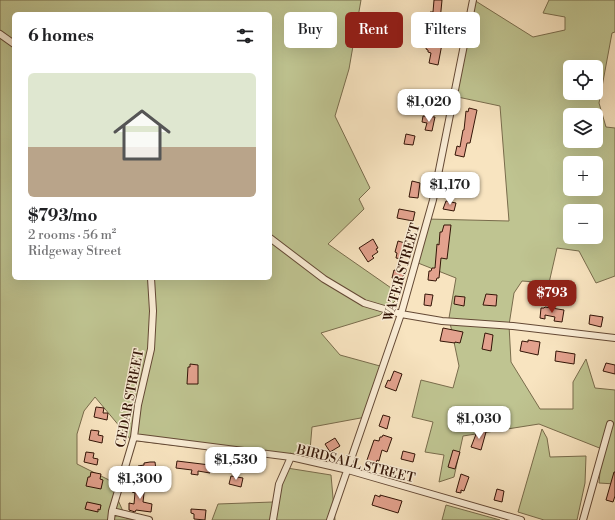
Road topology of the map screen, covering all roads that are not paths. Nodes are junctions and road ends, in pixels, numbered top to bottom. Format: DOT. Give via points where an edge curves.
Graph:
graph roads {
  1 [pos="473,0"];
  2 [pos="0,34"];
  3 [pos="12,43"];
  4 [pos="272,240"];
  5 [pos="151,280"];
  6 [pos="400,314"];
  7 [pos="615,338"];
  8 [pos="610,424"];
  9 [pos="134,437"];
  10 [pos="292,457"];
  11 [pos="348,470"];
  12 [pos="112,512"];
  13 [pos="111,520"];
  14 [pos="150,520"];
  15 [pos="274,520"];
  16 [pos="330,520"];
  17 [pos="521,520"];
  18 [pos="584,520"];
  1 -- 6 [label="street, WATER STREET" via="433,200"];
  2 -- 3 [label="street"];
  4 -- 6 [label="street" via="324,279 364,303"];
  5 -- 9 [label="street, CEDAR STREET" via="151,349 138,405"];
  6 -- 7 [label="street" via="442,321"];
  6 -- 11 [label="street, WATER STREET"];
  8 -- 18 [label="street"];
  9 -- 10 [label="street, BIRDSALL STREET"];
  9 -- 12 [label="street, CEDAR STREET"];
  10 -- 11 [label="street, BIRDSALL STREET"];
  10 -- 15 [label="street" via="279,484"];
  11 -- 16 [label="street, WATER STREET"];
  11 -- 17 [label="street, BIRDSALL STREET"];
  12 -- 13 [label="street, CEDAR STREET"];
  12 -- 14 [label="street"];
}
